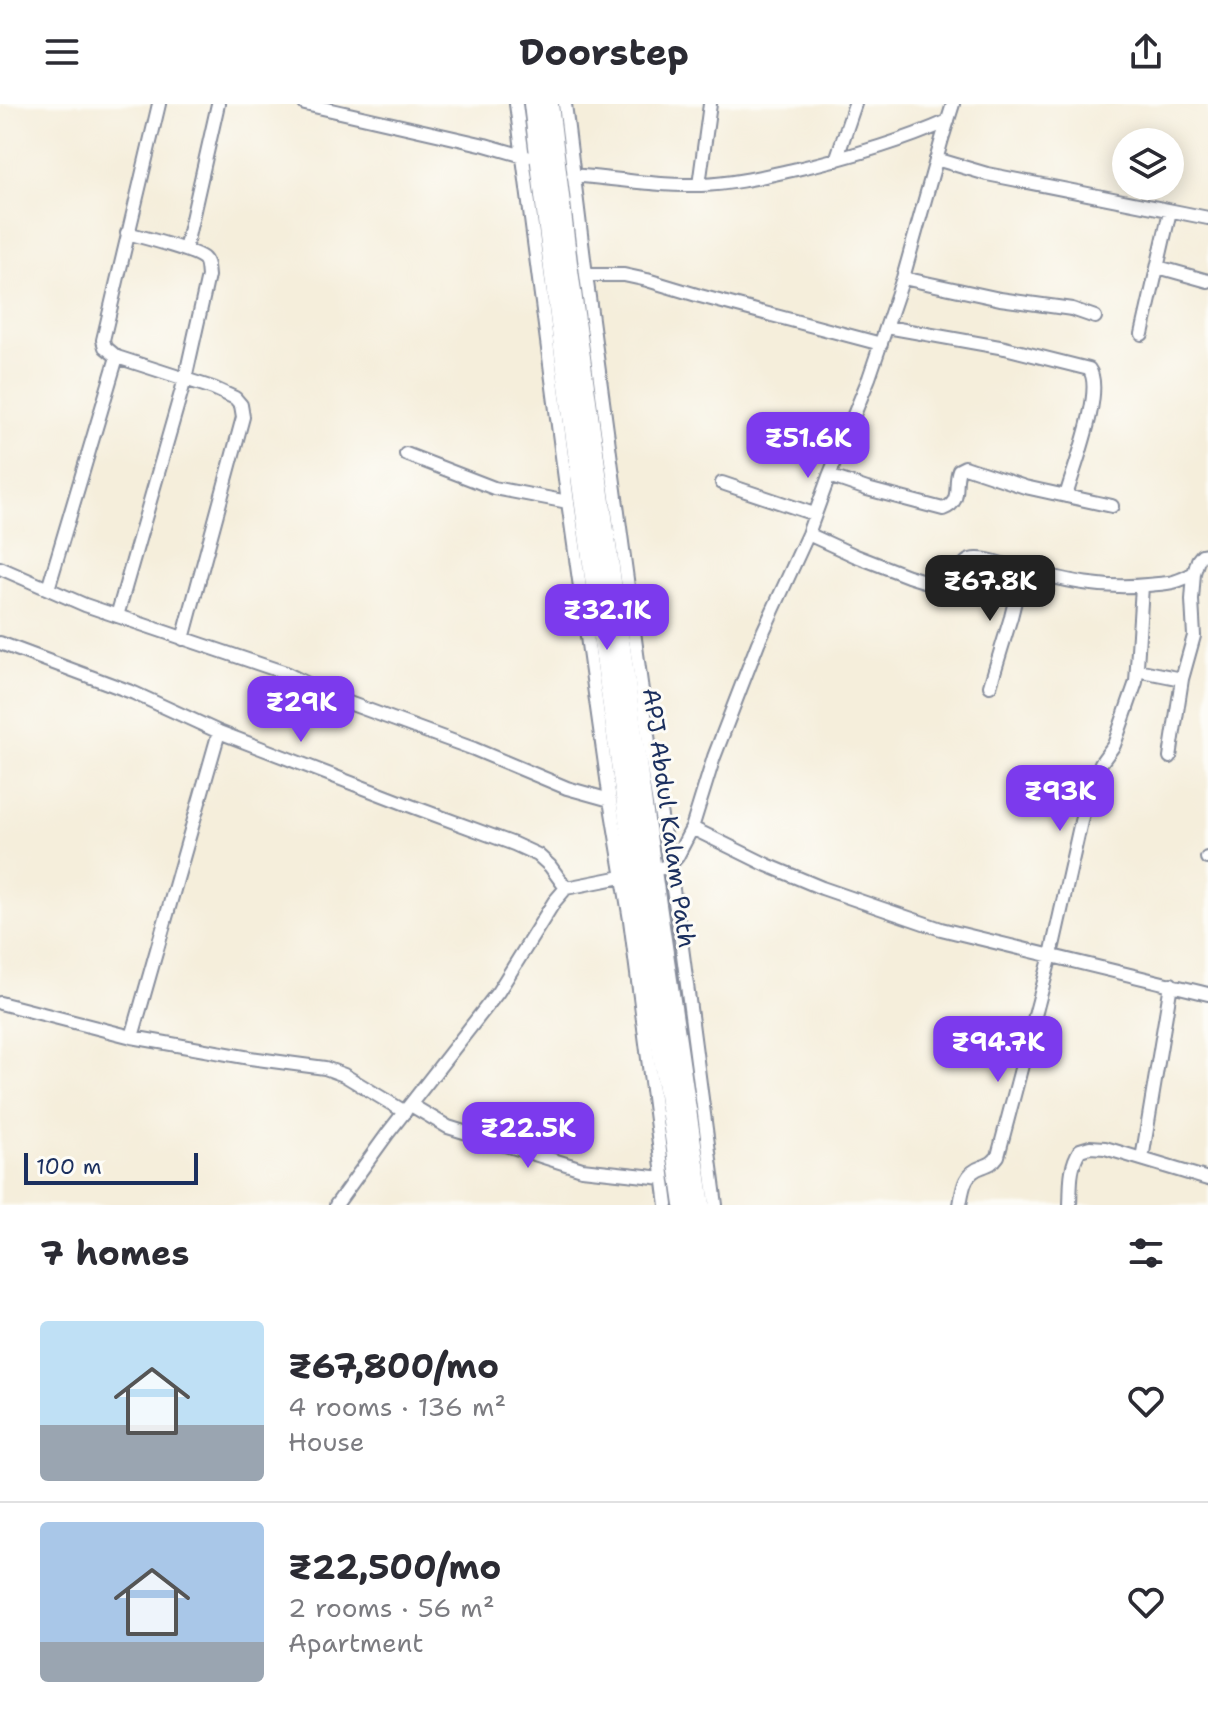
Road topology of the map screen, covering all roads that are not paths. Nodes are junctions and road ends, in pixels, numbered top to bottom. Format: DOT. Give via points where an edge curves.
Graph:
graph roads {
  1 [pos="159,104"];
  2 [pos="218,104"];
  3 [pos="307,104"];
  4 [pos="516,104"];
  5 [pos="533,104"];
  6 [pos="549,104"];
  7 [pos="565,104"];
  8 [pos="710,104"];
  9 [pos="855,104"];
  10 [pos="953,104"];
  11 [pos="948,121"];
  12 [pos="539,157"];
  13 [pos="936,159"];
  14 [pos="836,160"];
  15 [pos="573,175"];
  16 [pos="699,185"];
  17 [pos="1170,211"];
  18 [pos="1208,218"];
  19 [pos="548,228"];
  20 [pos="127,233"];
  21 [pos="185,250"];
  22 [pos="1158,267"];
  23 [pos="586,275"];
  24 [pos="903,278"];
  25 [pos="1208,281"];
  26 [pos="1095,317"];
  27 [pos="887,327"];
  28 [pos="1142,334"];
  29 [pos="881,344"];
  30 [pos="117,357"];
  31 [pos="185,379"];
  32 [pos="406,454"];
  33 [pos="829,476"];
  34 [pos="722,483"];
  35 [pos="1066,496"];
  36 [pos="568,502"];
  37 [pos="1112,506"];
  38 [pos="814,514"];
  39 [pos="808,534"];
  40 [pos="1208,554"];
  41 [pos="0,568"];
  42 [pos="1023,569"];
  43 [pos="1194,573"];
  44 [pos="1142,586"];
  45 [pos="48,589"];
  46 [pos="117,616"];
  47 [pos="183,639"];
  48 [pos="0,643"];
  49 [pos="1137,670"];
  50 [pos="1182,679"];
  51 [pos="990,686"];
  52 [pos="219,732"];
  53 [pos="1170,757"];
  54 [pos="610,800"];
  55 [pos="692,828"];
  56 [pos="670,865"];
  57 [pos="637,873"];
  58 [pos="566,888"];
  59 [pos="1051,955"];
  60 [pos="1171,984"];
  61 [pos="1208,994"];
  62 [pos="0,1003"];
  63 [pos="132,1037"];
  64 [pos="408,1108"];
  65 [pos="1142,1159"];
  66 [pos="663,1178"];
  67 [pos="1208,1179"];
  68 [pos="336,1205"];
  69 [pos="667,1205"];
  70 [pos="684,1205"];
  71 [pos="701,1205"];
  72 [pos="716,1205"];
  73 [pos="960,1205"];
  74 [pos="1070,1205"];
  1 -- 20 [label="street"];
  2 -- 21 [label="street"];
  3 -- 12 [label="street"];
  4 -- 12 [label="street"];
  5 -- 12 [label="highway, APJ Abdul Kalam Path"];
  6 -- 12 [label="highway, APJ Abdul Kalam Path"];
  7 -- 15 [label="street"];
  8 -- 16 [label="street"];
  9 -- 14 [label="street"];
  10 -- 11 [label="street"];
  11 -- 13 [label="street"];
  11 -- 14 [label="street"];
  12 -- 19 [label="highway, APJ Abdul Kalam Path"];
  12 -- 19 [label="street"];
  13 -- 17 [label="street"];
  13 -- 24 [label="street"];
  14 -- 16 [label="street" via="756,179"];
  15 -- 16 [label="street"];
  15 -- 23 [label="street"];
  17 -- 18 [label="street"];
  17 -- 22 [label="street"];
  19 -- 36 [label="street"];
  19 -- 57 [label="highway, APJ Abdul Kalam Path"];
  20 -- 21 [label="street"];
  20 -- 30 [label="street" via="103,340"];
  21 -- 31 [label="street" via="204,258 208,276"];
  22 -- 25 [label="street"];
  22 -- 28 [label="street"];
  23 -- 29 [label="street" via="647,280"];
  23 -- 56 [label="street"];
  24 -- 26 [label="street"];
  24 -- 27 [label="street"];
  27 -- 29 [label="street"];
  27 -- 35 [label="street" via="1089,369 1095,388"];
  29 -- 33 [label="street"];
  30 -- 31 [label="street"];
  30 -- 45 [label="street"];
  31 -- 46 [label="street"];
  31 -- 47 [label="street" via="235,398 243,417"];
  32 -- 36 [label="street" via="494,488"];
  33 -- 35 [label="street" via="943,509 956,499 957,476 965,467"];
  33 -- 38 [label="street"];
  34 -- 38 [label="street"];
  35 -- 37 [label="street"];
  36 -- 54 [label="street"];
  38 -- 39 [label="street"];
  39 -- 42 [label="street" via="940,586 952,584 971,559"];
  39 -- 55 [label="street" via="758,643"];
  40 -- 43 [label="street" via="1198,560"];
  41 -- 45 [label="street"];
  42 -- 44 [label="street" via="1100,587"];
  42 -- 51 [label="street"];
  43 -- 44 [label="street" via="1177,582"];
  43 -- 50 [label="street" via="1194,636"];
  44 -- 49 [label="street"];
  45 -- 46 [label="street"];
  46 -- 47 [label="street"];
  47 -- 54 [label="street" via="283,672 338,699"];
  48 -- 52 [label="street"];
  49 -- 50 [label="street"];
  49 -- 59 [label="street" via="1121,728 1101,763 1082,817"];
  50 -- 53 [label="street"];
  52 -- 58 [label="street" via="526,849 550,866"];
  52 -- 63 [label="street"];
  54 -- 57 [label="street"];
  55 -- 56 [label="street"];
  55 -- 59 [label="street" via="830,891 941,929"];
  56 -- 57 [label="street"];
  56 -- 72 [label="street"];
  57 -- 58 [label="street"];
  57 -- 66 [label="street" via="630,920"];
  57 -- 70 [label="highway, APJ Abdul Kalam Path"];
  57 -- 71 [label="highway, APJ Abdul Kalam Path"];
  58 -- 64 [label="street" via="498,992"];
  59 -- 60 [label="street"];
  59 -- 73 [label="street" via="998,1156 966,1176"];
  60 -- 61 [label="street"];
  60 -- 65 [label="street"];
  62 -- 63 [label="street"];
  63 -- 64 [label="street" via="325,1068"];
  64 -- 66 [label="street" via="448,1127 582,1169"];
  64 -- 68 [label="street"];
  65 -- 67 [label="street"];
  65 -- 74 [label="street" via="1105,1148 1080,1150 1071,1169"];
  66 -- 69 [label="street"];
}
